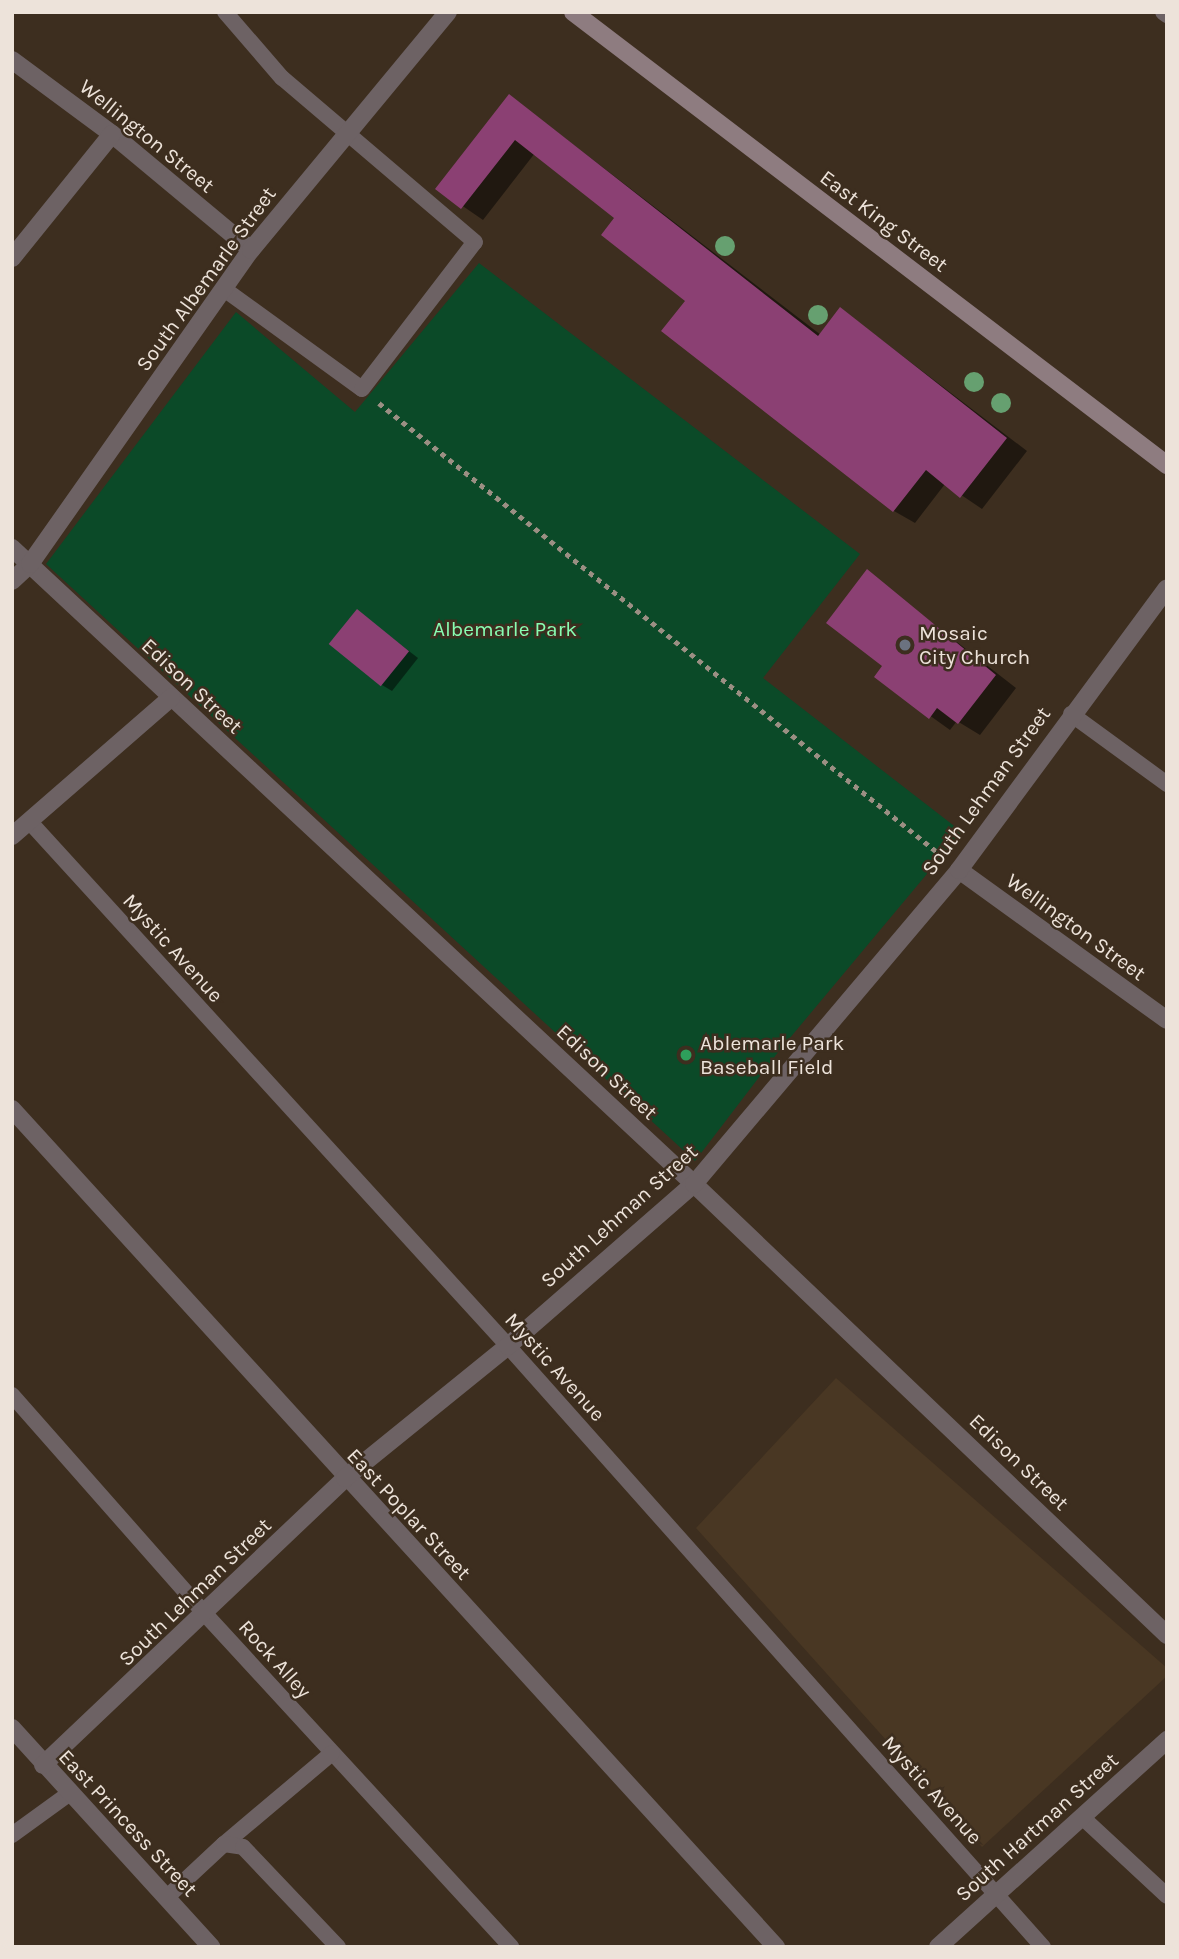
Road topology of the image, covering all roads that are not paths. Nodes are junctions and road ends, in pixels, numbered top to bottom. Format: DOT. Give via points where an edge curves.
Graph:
graph roads {
  1 [pos="225,12"];
  2 [pos="448,12"];
  3 [pos="573,12"];
  4 [pos="12,60"];
  5 [pos="112,134"];
  6 [pos="346,135"];
  7 [pos="251,250"];
  8 [pos="12,258"];
  9 [pos="224,289"];
  10 [pos="1166,463"];
  11 [pos="12,548"];
  12 [pos="30,565"];
  13 [pos="12,581"];
  14 [pos="1167,588"];
  15 [pos="171,698"];
  16 [pos="1071,714"];
  17 [pos="1167,784"];
  18 [pos="29,821"];
  19 [pos="12,836"];
  20 [pos="960,870"];
  21 [pos="1167,1020"];
  22 [pos="12,1109"];
  23 [pos="694,1184"];
  24 [pos="508,1346"];
  25 [pos="12,1395"];
  26 [pos="345,1478"];
  27 [pos="206,1615"];
  28 [pos="1167,1635"];
  29 [pos="12,1728"];
  30 [pos="1167,1740"];
  31 [pos="332,1753"];
  32 [pos="43,1765"];
  33 [pos="70,1793"];
  34 [pos="1082,1817"];
  35 [pos="12,1835"];
  36 [pos="224,1844"];
  37 [pos="996,1895"];
  38 [pos="1167,1896"];
  39 [pos="166,1898"];
  40 [pos="211,1947"];
  41 [pos="338,1947"];
  42 [pos="510,1947"];
  43 [pos="776,1947"];
  44 [pos="937,1947"];
  45 [pos="1044,1947"];
  1 -- 6 [label="lane" via="282,78"];
  2 -- 6 [label="street, South Albemarle Street"];
  3 -- 10 [label="street, East King Street"];
  4 -- 5 [label="street, Wellington Street"];
  5 -- 7 [label="street, Wellington Street"];
  5 -- 8 [label="street"];
  6 -- 7 [label="street, South Albemarle Street"];
  6 -- 9 [label="lane" via="475,242 362,389"];
  7 -- 9 [label="street, South Albemarle Street"];
  9 -- 12 [label="street, South Albemarle Street"];
  11 -- 12 [label="street, Edison Street"];
  12 -- 13 [label="street, South Albemarle Street"];
  12 -- 15 [label="street, Edison Street"];
  14 -- 16 [label="street, South Lehman Street"];
  15 -- 18 [label="street"];
  15 -- 23 [label="street, Edison Street"];
  16 -- 17 [label="lane"];
  16 -- 20 [label="street, South Lehman Street"];
  18 -- 19 [label="street"];
  18 -- 24 [label="lane, Mystic Avenue"];
  20 -- 21 [label="street, Wellington Street"];
  20 -- 23 [label="street, South Lehman Street"];
  22 -- 26 [label="street, East Poplar Street"];
  23 -- 24 [label="street, South Lehman Street"];
  23 -- 28 [label="street, Edison Street"];
  24 -- 26 [label="street, South Lehman Street"];
  24 -- 37 [label="lane, Mystic Avenue"];
  25 -- 27 [label="lane, Rock Alley"];
  26 -- 27 [label="street, South Lehman Street"];
  26 -- 43 [label="street, East Poplar Street"];
  27 -- 31 [label="lane, Rock Alley"];
  27 -- 32 [label="street, South Lehman Street"];
  29 -- 32 [label="street, East Princess Street"];
  30 -- 34 [label="street, South Hartman Street"];
  31 -- 36 [label="lane"];
  31 -- 42 [label="lane, Rock Alley"];
  32 -- 33 [label="street, East Princess Street"];
  33 -- 35 [label="lane"];
  33 -- 39 [label="street, East Princess Street"];
  34 -- 37 [label="street, South Hartman Street"];
  34 -- 38 [label="lane"];
  36 -- 39 [label="lane"];
  36 -- 41 [label="lane" via="243,1847"];
  37 -- 44 [label="street, South Hartman Street"];
  37 -- 45 [label="lane, Mystic Avenue"];
  39 -- 40 [label="street, East Princess Street"];
}
